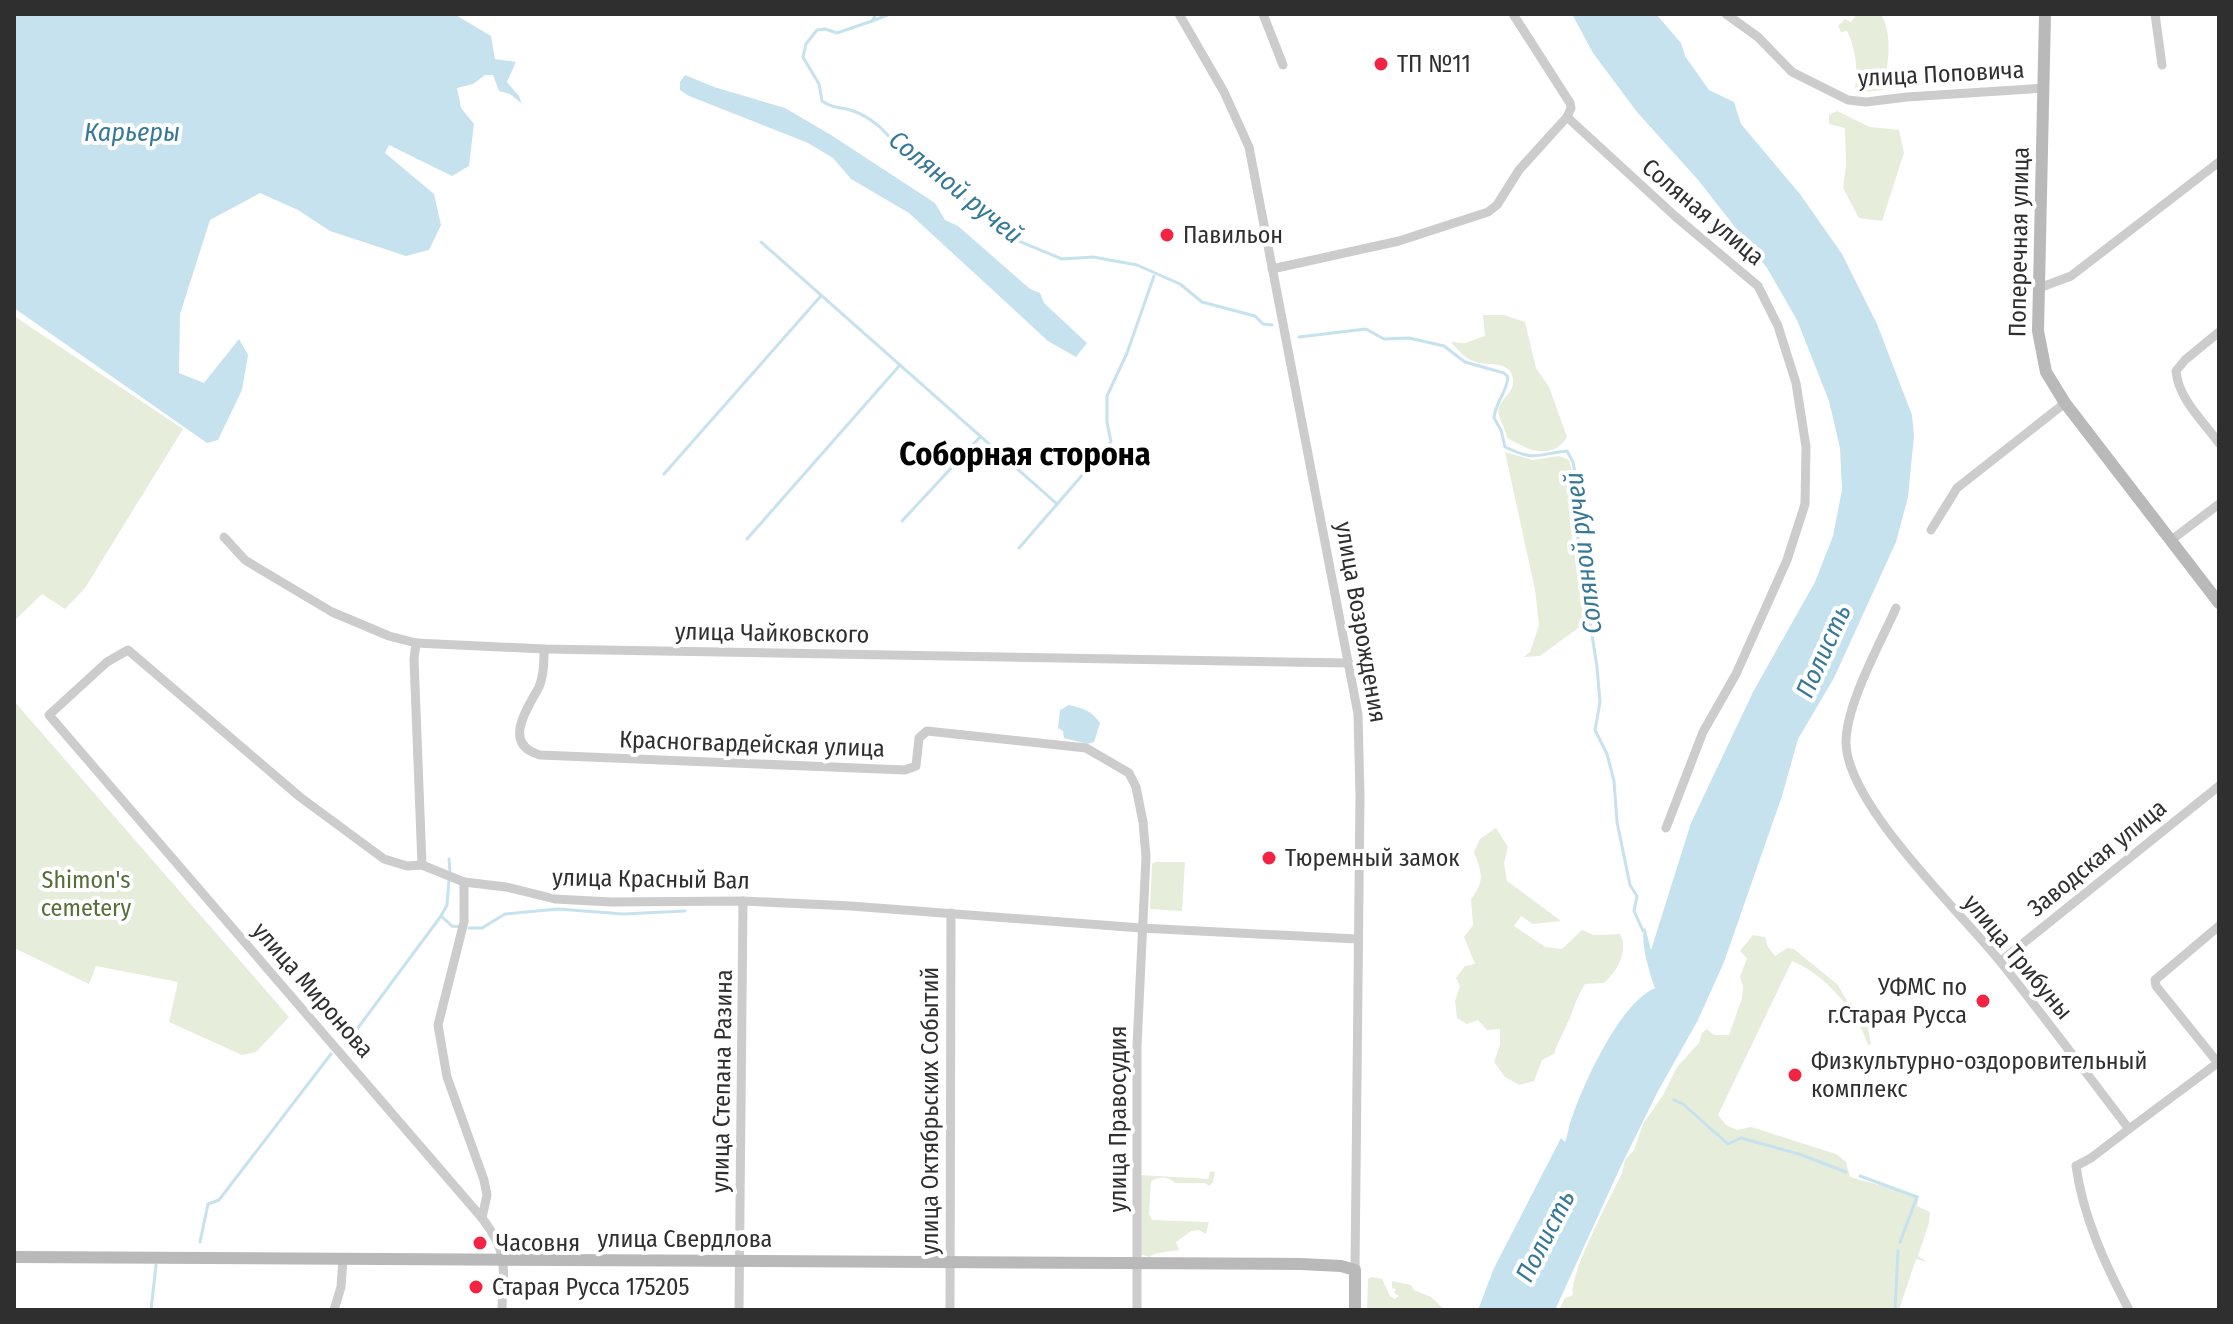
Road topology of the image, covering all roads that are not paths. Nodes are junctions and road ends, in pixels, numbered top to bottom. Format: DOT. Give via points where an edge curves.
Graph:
graph roads {
  1 [pos="1179,14"];
  2 [pos="1263,14"];
  3 [pos="1513,14"];
  4 [pos="1726,14"];
  5 [pos="2045,14"];
  6 [pos="2155,14"];
  7 [pos="1283,65"];
  8 [pos="2162,65"];
  9 [pos="2044,88"];
  10 [pos="1567,117"];
  11 [pos="2219,162"];
  12 [pos="1272,269"];
  13 [pos="2039,288"];
  14 [pos="2219,332"];
  15 [pos="2065,403"];
  16 [pos="2219,443"];
  17 [pos="2219,504"];
  18 [pos="1931,530"];
  19 [pos="224,537"];
  20 [pos="2170,541"];
  21 [pos="2219,603"];
  22 [pos="1896,608"];
  23 [pos="416,643"];
  24 [pos="544,649"];
  25 [pos="1349,663"];
  26 [pos="49,715"];
  27 [pos="2219,786"];
  28 [pos="1666,828"];
  29 [pos="422,865"];
  30 [pos="464,882"];
  31 [pos="743,901"];
  32 [pos="951,913"];
  33 [pos="2219,926"];
  34 [pos="1141,928"];
  35 [pos="1357,939"];
  36 [pos="2001,961"];
  37 [pos="2219,1063"];
  38 [pos="2129,1129"];
  39 [pos="482,1218"];
  40 [pos="14,1257"];
  41 [pos="343,1259"];
  42 [pos="503,1260"];
  43 [pos="740,1261"];
  44 [pos="950,1262"];
  45 [pos="1138,1264"];
  46 [pos="1355,1270"];
  47 [pos="334,1310"];
  48 [pos="502,1310"];
  49 [pos="739,1310"];
  50 [pos="950,1310"];
  51 [pos="1137,1310"];
  52 [pos="1355,1310"];
  53 [pos="2129,1310"];
  1 -- 12 [label="street, улица Возрождения" via="1249,147"];
  2 -- 7 [label="street"];
  3 -- 10 [label="street" via="1570,103"];
  4 -- 9 [label="street, улица Поповича" via="1792,72 1855,102"];
  5 -- 9 [label="street, Поперечная улица"];
  6 -- 8 [label="street"];
  9 -- 13 [label="street, Поперечная улица"];
  10 -- 12 [label="street" via="1488,212 1399,241"];
  10 -- 28 [label="street, Соляная улица" via="1758,286 1778,326 1796,383 1806,447 1805,504 1787,560 1736,674 1703,732"];
  11 -- 13 [label="street" via="2071,276"];
  12 -- 25 [label="street, улица Возрождения"];
  13 -- 15 [label="street, Поперечная улица" via="2040,350"];
  14 -- 16 [label="street" via="2176,371 2184,396"];
  15 -- 18 [label="street" via="1957,488"];
  15 -- 20 [label="street, Поперечная улица"];
  17 -- 20 [label="street"];
  19 -- 23 [label="street, улица Чайковского" via="245,560 332,612"];
  20 -- 21 [label="street, Поперечная улица"];
  22 -- 36 [label="street, улица Трибуны" via="1849,722 1846,746 1854,775 1906,851"];
  23 -- 24 [label="street, улица Чайковского"];
  23 -- 29 [label="street"];
  24 -- 25 [label="street, улица Чайковского"];
  24 -- 34 [label="street, Красногвардейская улица" via="539,686 520,732 528,751 540,755 905,770 916,766 919,738 927,731 1058,744 1099,754 1129,773 1140,798 1146,857"];
  25 -- 35 [label="street, улица Возрождения" via="1360,746"];
  26 -- 29 [label="street, улица Красный Вал" via="107,662 128,650 300,797 384,859"];
  26 -- 39 [label="street, улица Миронова"];
  27 -- 36 [label="street, Заводская улица"];
  29 -- 30 [label="street, улица Красный Вал"];
  30 -- 31 [label="street, улица Красный Вал" via="555,899"];
  30 -- 39 [label="street" via="464,922 438,1037 484,1180"];
  31 -- 32 [label="street, улица Красный Вал"];
  31 -- 43 [label="street, улица Степана Разина"];
  32 -- 34 [label="street, улица Красный Вал"];
  32 -- 44 [label="street, улица Октябрьских Событий"];
  33 -- 37 [label="street" via="2155,980"];
  34 -- 35 [label="street, улица Красный Вал"];
  34 -- 45 [label="street, улица Правосудия"];
  35 -- 46 [label="street, улица Возрождения"];
  36 -- 38 [label="street, улица Трибуны"];
  37 -- 38 [label="street"];
  38 -- 53 [label="street" via="2076,1166 2089,1223"];
  39 -- 42 [label="street, улица Миронова" via="496,1237"];
  40 -- 41 [label="street, улица Свердлова"];
  41 -- 42 [label="street, улица Свердлова"];
  41 -- 47 [label="street"];
  42 -- 43 [label="street, улица Свердлова"];
  42 -- 48 [label="street, улица Миронова"];
  43 -- 44 [label="street, улица Свердлова"];
  43 -- 49 [label="street, улица Степана Разина"];
  44 -- 45 [label="street, улица Свердлова"];
  44 -- 50 [label="street, улица Октябрьских Событий"];
  45 -- 46 [label="street, улица Свердлова" via="1301,1264"];
  45 -- 51 [label="street, улица Правосудия"];
  46 -- 52 [label="street, улица Возрождения"];
}
